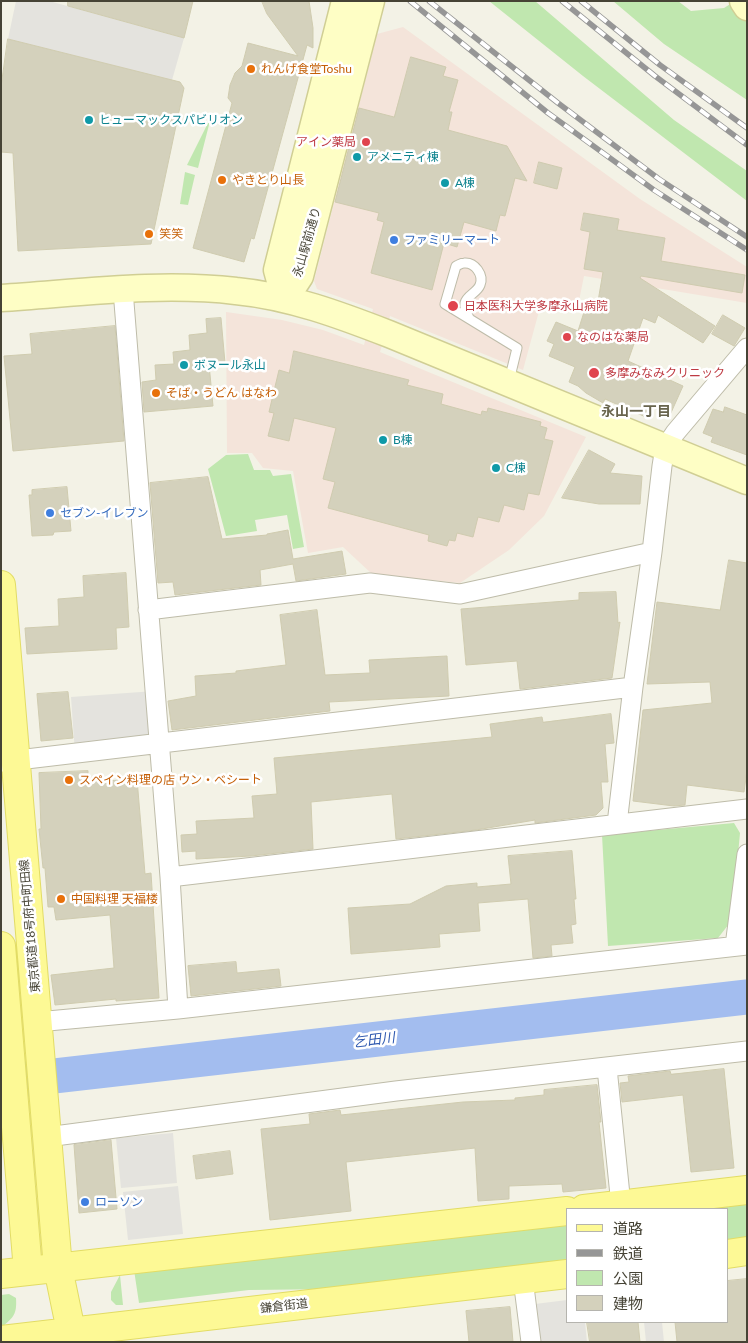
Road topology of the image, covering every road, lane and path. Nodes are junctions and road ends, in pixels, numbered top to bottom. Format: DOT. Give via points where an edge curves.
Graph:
graph roads {
  1 [pos="345,1"];
  2 [pos="371,1"];
  3 [pos="743,1"];
  4 [pos="747,7"];
  5 [pos="318,155"];
  6 [pos="123,290"];
  7 [pos="1,298"];
  8 [pos="284,299"];
  9 [pos="469,318"];
  10 [pos="747,348"];
  11 [pos="508,383"];
  12 [pos="665,448"];
  13 [pos="747,481"];
  14 [pos="652,552"];
  15 [pos="1,585"];
  16 [pos="148,610"];
  17 [pos="633,687"];
  18 [pos="159,744"];
  19 [pos="9,761"];
  20 [pos="747,809"];
  21 [pos="617,824"];
  22 [pos="747,854"];
  23 [pos="170,877"];
  24 [pos="741,945"];
  25 [pos="1,946"];
  26 [pos="178,1008"];
  27 [pos="38,1030"];
  28 [pos="6,1031"];
  29 [pos="747,1051"];
  30 [pos="607,1068"];
  31 [pos="46,1128"];
  32 [pos="11,1133"];
  33 [pos="747,1190"];
  34 [pos="621,1207"];
  35 [pos="602,1208"];
  36 [pos="566,1211"];
  37 [pos="747,1251"];
  38 [pos="728,1254"];
  39 [pos="58,1268"];
  40 [pos="28,1271"];
  41 [pos="1,1274"];
  42 [pos="566,1274"];
  43 [pos="523,1279"];
  44 [pos="74,1336"];
  45 [pos="1,1340"];
  46 [pos="531,1342"];
  1 -- 5 [label="street, 永山駅前通り"];
  2 -- 5 [label="street, 永山駅前通り"];
  3 -- 4 [label="street"];
  5 -- 8 [label="street, 永山駅前通り" via="277,270"];
  6 -- 7 [label="street"];
  6 -- 8 [label="street" via="202,288"];
  6 -- 16 [label="street"];
  8 -- 11 [label="street" via="336,313"];
  9 -- 9 [label="lane" via="445,304 456,266 465,263 474,266 482,279 480,286 465,302"];
  9 -- 11 [label="lane" via="517,348"];
  10 -- 12 [label="street"];
  11 -- 12 [label="street"];
  12 -- 13 [label="street"];
  12 -- 14 [label="street"];
  14 -- 16 [label="street" via="460,594 370,583"];
  14 -- 17 [label="street"];
  15 -- 19 [label="main road, 東京都道18号府中町田線"];
  16 -- 18 [label="street"];
  17 -- 18 [label="street"];
  17 -- 21 [label="street"];
  18 -- 19 [label="street"];
  18 -- 23 [label="street"];
  19 -- 27 [label="main road, 東京都道18号府中町田線"];
  20 -- 21 [label="street"];
  21 -- 23 [label="street"];
  22 -- 24 [label="street"];
  23 -- 26 [label="street"];
  24 -- 26 [label="street"];
  25 -- 28 [label="main road"];
  26 -- 27 [label="street"];
  27 -- 31 [label="main road, 東京都道18号府中町田線"];
  28 -- 32 [label="main road"];
  29 -- 30 [label="street"];
  30 -- 31 [label="street"];
  30 -- 34 [label="street"];
  31 -- 39 [label="main road, 東京都道18号府中町田線"];
  32 -- 40 [label="main road"];
  33 -- 34 [label="main road"];
  34 -- 35 [label="main road"];
  36 -- 39 [label="main road"];
  37 -- 38 [label="main road"];
  39 -- 40 [label="main road"];
  39 -- 44 [label="main road, 東京都道18号府中町田線"];
  40 -- 41 [label="main road"];
  40 -- 44 [label="main road"];
  42 -- 43 [label="main road, 鎌倉街道"];
  43 -- 44 [label="main road, 鎌倉街道"];
  43 -- 46 [label="street"];
  44 -- 45 [label="main road, 鎌倉街道"];
}
